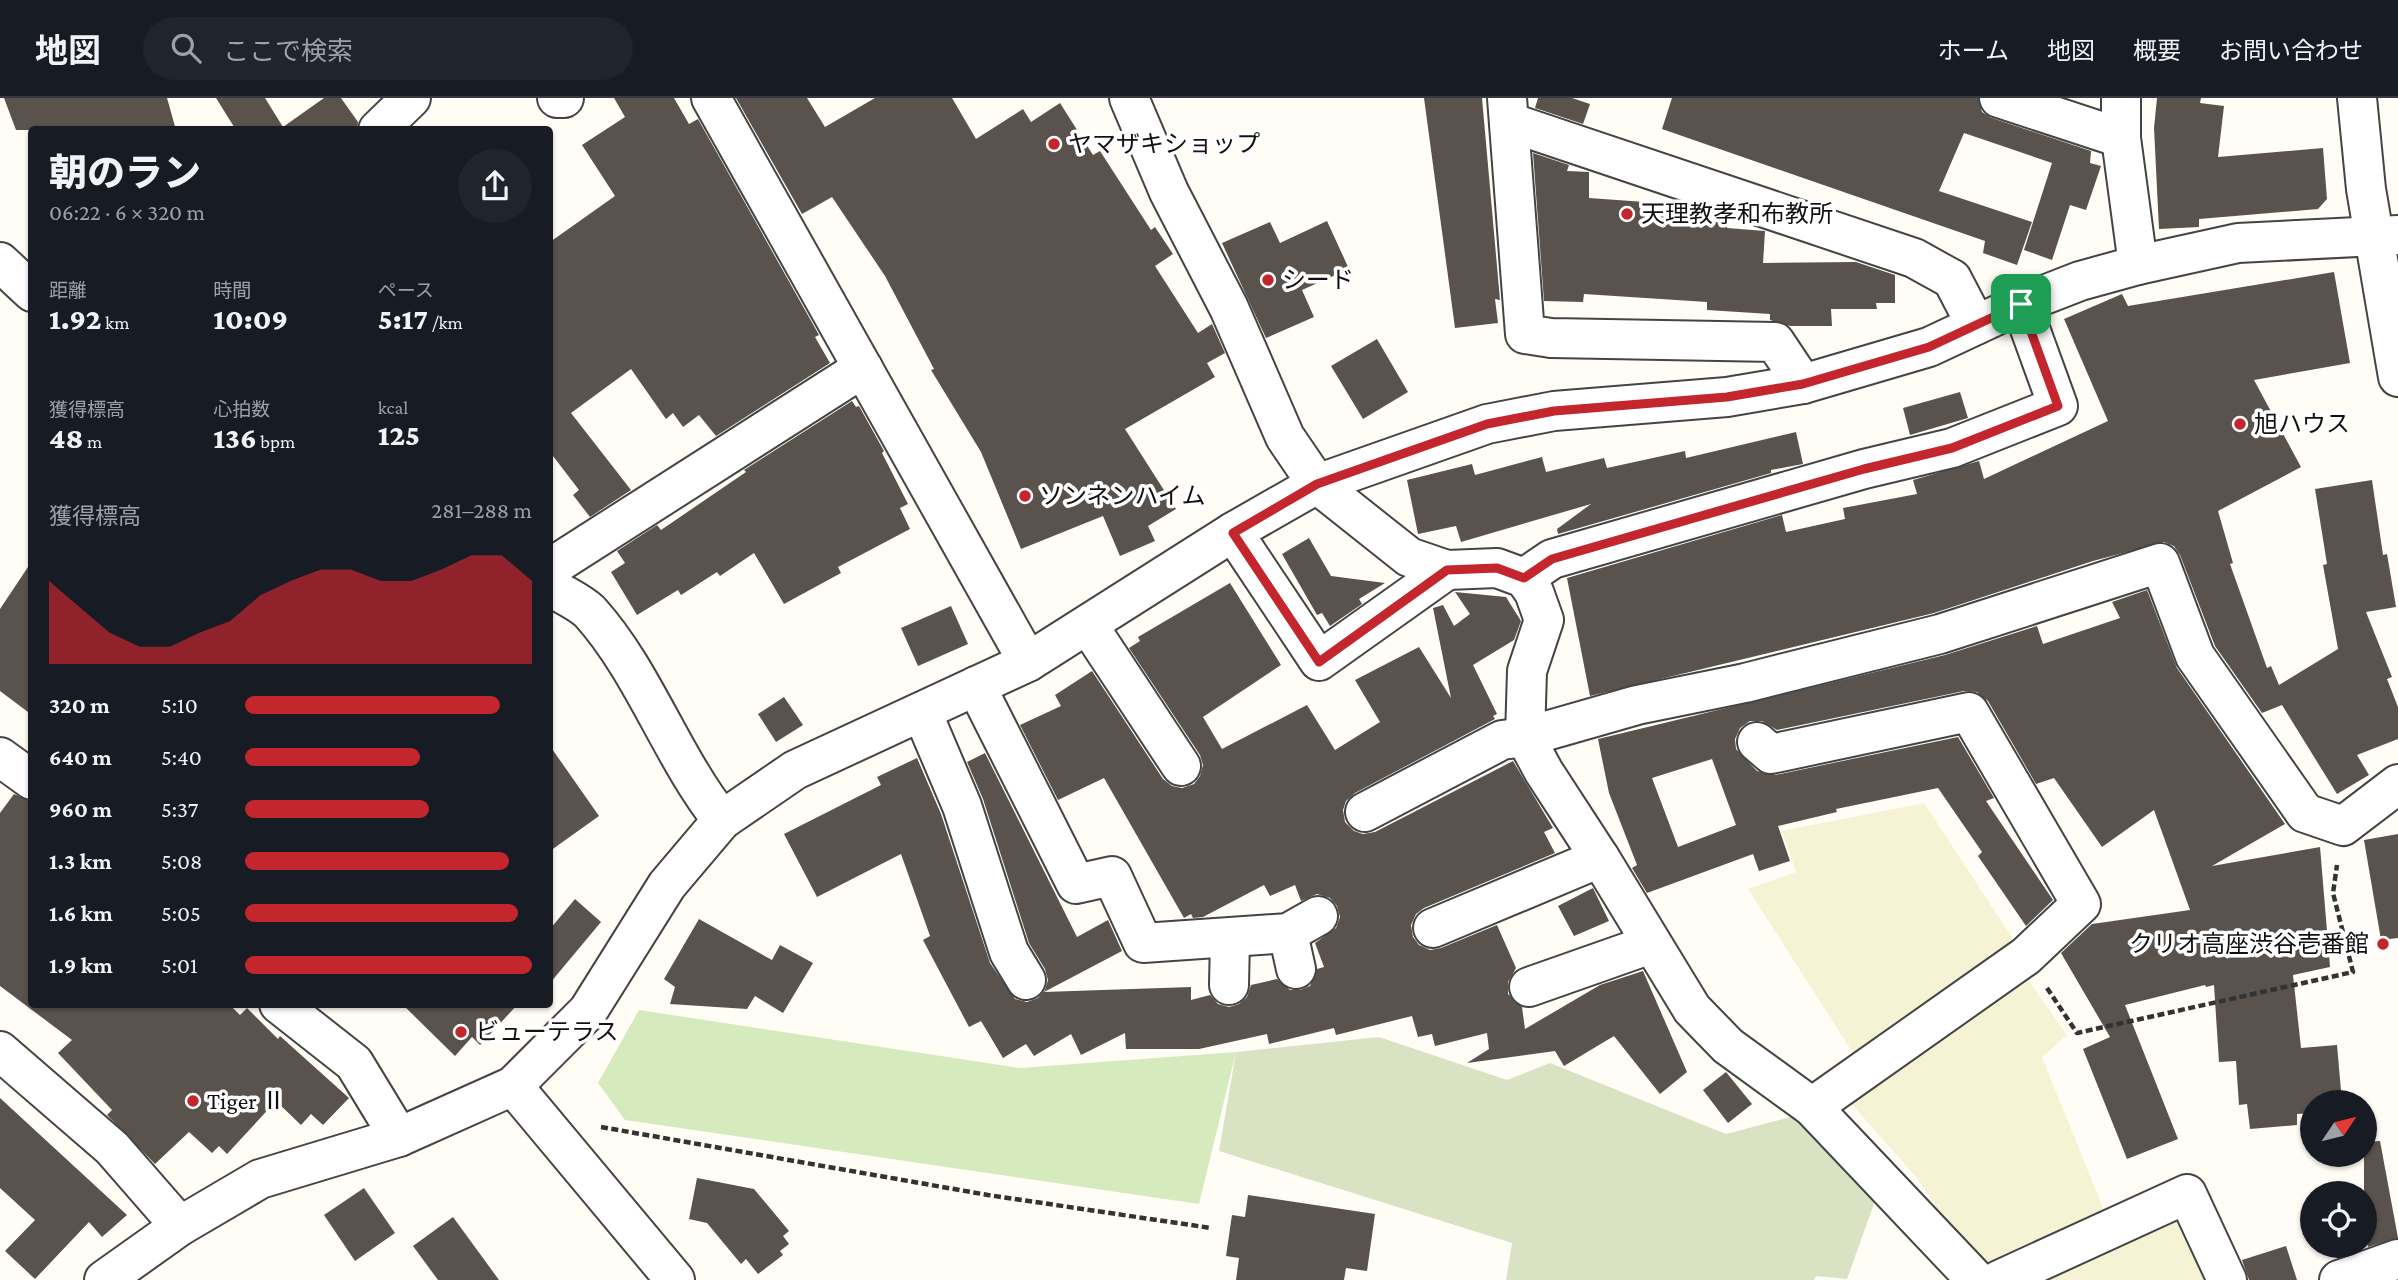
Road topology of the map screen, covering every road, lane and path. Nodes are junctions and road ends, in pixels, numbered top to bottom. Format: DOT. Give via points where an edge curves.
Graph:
graph roads {
  1 [pos="557,98"];
  2 [pos="564,98"];
  3 [pos="711,98"];
  4 [pos="1129,98"];
  5 [pos="1999,98"];
  6 [pos="2121,98"];
  7 [pos="2357,98"];
  8 [pos="1508,110"];
  9 [pos="2121,138"];
  10 [pos="2387,235"];
  11 [pos="0,262"];
  12 [pos="2138,265"];
  13 [pos="28,288"];
  14 [pos="2021,304"];
  15 [pos="1976,325"];
  16 [pos="863,368"];
  17 [pos="2398,377"];
  18 [pos="1803,384"];
  19 [pos="1317,484"];
  20 [pos="1233,533"];
  21 [pos="553,566"];
  22 [pos="1447,570"];
  23 [pos="1524,578"];
  24 [pos="553,589"];
  25 [pos="1088,625"];
  26 [pos="1028,662"];
  27 [pos="976,686"];
  28 [pos="922,712"];
  29 [pos="1525,737"];
  30 [pos="1757,742"];
  31 [pos="1181,766"];
  32 [pos="2398,784"];
  33 [pos="1365,812"];
  34 [pos="722,820"];
  35 [pos="1600,858"];
  36 [pos="2333,893"];
  37 [pos="1433,928"];
  38 [pos="1230,939"];
  39 [pos="1651,944"];
  40 [pos="2026,956"];
  41 [pos="1005,966"];
  42 [pos="1296,969"];
  43 [pos="1230,985"];
  44 [pos="1529,987"];
  45 [pos="284,1008"];
  46 [pos="0,1051"];
  47 [pos="513,1086"];
  48 [pos="1812,1107"];
  49 [pos="596,1126"];
  50 [pos="399,1137"];
  51 [pos="180,1226"];
  52 [pos="1211,1228"];
  53 [pos="2398,1259"];
  54 [pos="104,1280"];
  55 [pos="675,1280"];
  56 [pos="1976,1280"];
  57 [pos="1999,1280"];
  58 [pos="2227,1280"];
  59 [pos="2339,1280"];
  1 -- 2 [label="street"];
  3 -- 16 [label="street"];
  4 -- 19 [label="street" via="1285,437"];
  5 -- 9 [label="street"];
  6 -- 9 [label="street"];
  7 -- 10 [label="street" via="2367,189"];
  8 -- 15 [label="street" via="1914,258 1952,279"];
  8 -- 18 [label="street" via="1525,334 1775,342"];
  9 -- 12 [label="street"];
  10 -- 12 [label="street" via="2238,243"];
  10 -- 17 [label="street"];
  11 -- 13 [label="street"];
  12 -- 14 [label="street"];
  14 -- 15 [label="street"];
  14 -- 23 [label="street" via="2058,406 1952,448 1552,559"];
  15 -- 18 [label="street" via="1929,347"];
  16 -- 21 [label="street"];
  16 -- 26 [label="street"];
  18 -- 19 [label="street" via="1727,397 1554,411 1487,424"];
  19 -- 20 [label="street"];
  19 -- 22 [label="street" via="1409,557"];
  20 -- 22 [label="street" via="1319,662"];
  20 -- 25 [label="street"];
  22 -- 23 [label="street" via="1497,568"];
  23 -- 29 [label="street" via="1544,620 1527,671"];
  24 -- 34 [label="street" via="589,611 627,666 689,776"];
  25 -- 26 [label="street"];
  25 -- 31 [label="street"];
  26 -- 27 [label="street"];
  27 -- 28 [label="street"];
  27 -- 38 [label="street" via="1076,884 1112,876 1143,943"];
  28 -- 34 [label="street" via="795,770"];
  28 -- 41 [label="street" via="962,806"];
  29 -- 32 [label="street" via="1637,705 1940,634 2160,563 2195,656 2305,813 2343,826"];
  29 -- 33 [label="street" via="1502,740"];
  29 -- 35 [label="street"];
  30 -- 40 [label="street" via="1771,754 1969,712 2081,904"];
  34 -- 47 [label="street" via="667,885 588,1011"];
  35 -- 37 [label="street"];
  35 -- 39 [label="street"];
  36 -- 40 [label="path" via="2353,972 2077,1033"];
  38 -- 42 [label="street" via="1303,924"];
  38 -- 43 [label="street"];
  39 -- 44 [label="street"];
  39 -- 48 [label="street" via="1692,1009 1728,1046"];
  40 -- 48 [label="street"];
  45 -- 50 [label="street" via="354,1063"];
  46 -- 51 [label="street" via="112,1149"];
  47 -- 50 [label="street"];
  47 -- 55 [label="street"];
  48 -- 56 [label="street"];
  49 -- 52 [label="path" via="988,1195"];
  50 -- 51 [label="street" via="260,1179"];
  51 -- 54 [label="street"];
  53 -- 59 [label="street"];
  57 -- 58 [label="street" via="2188,1194"];
}
